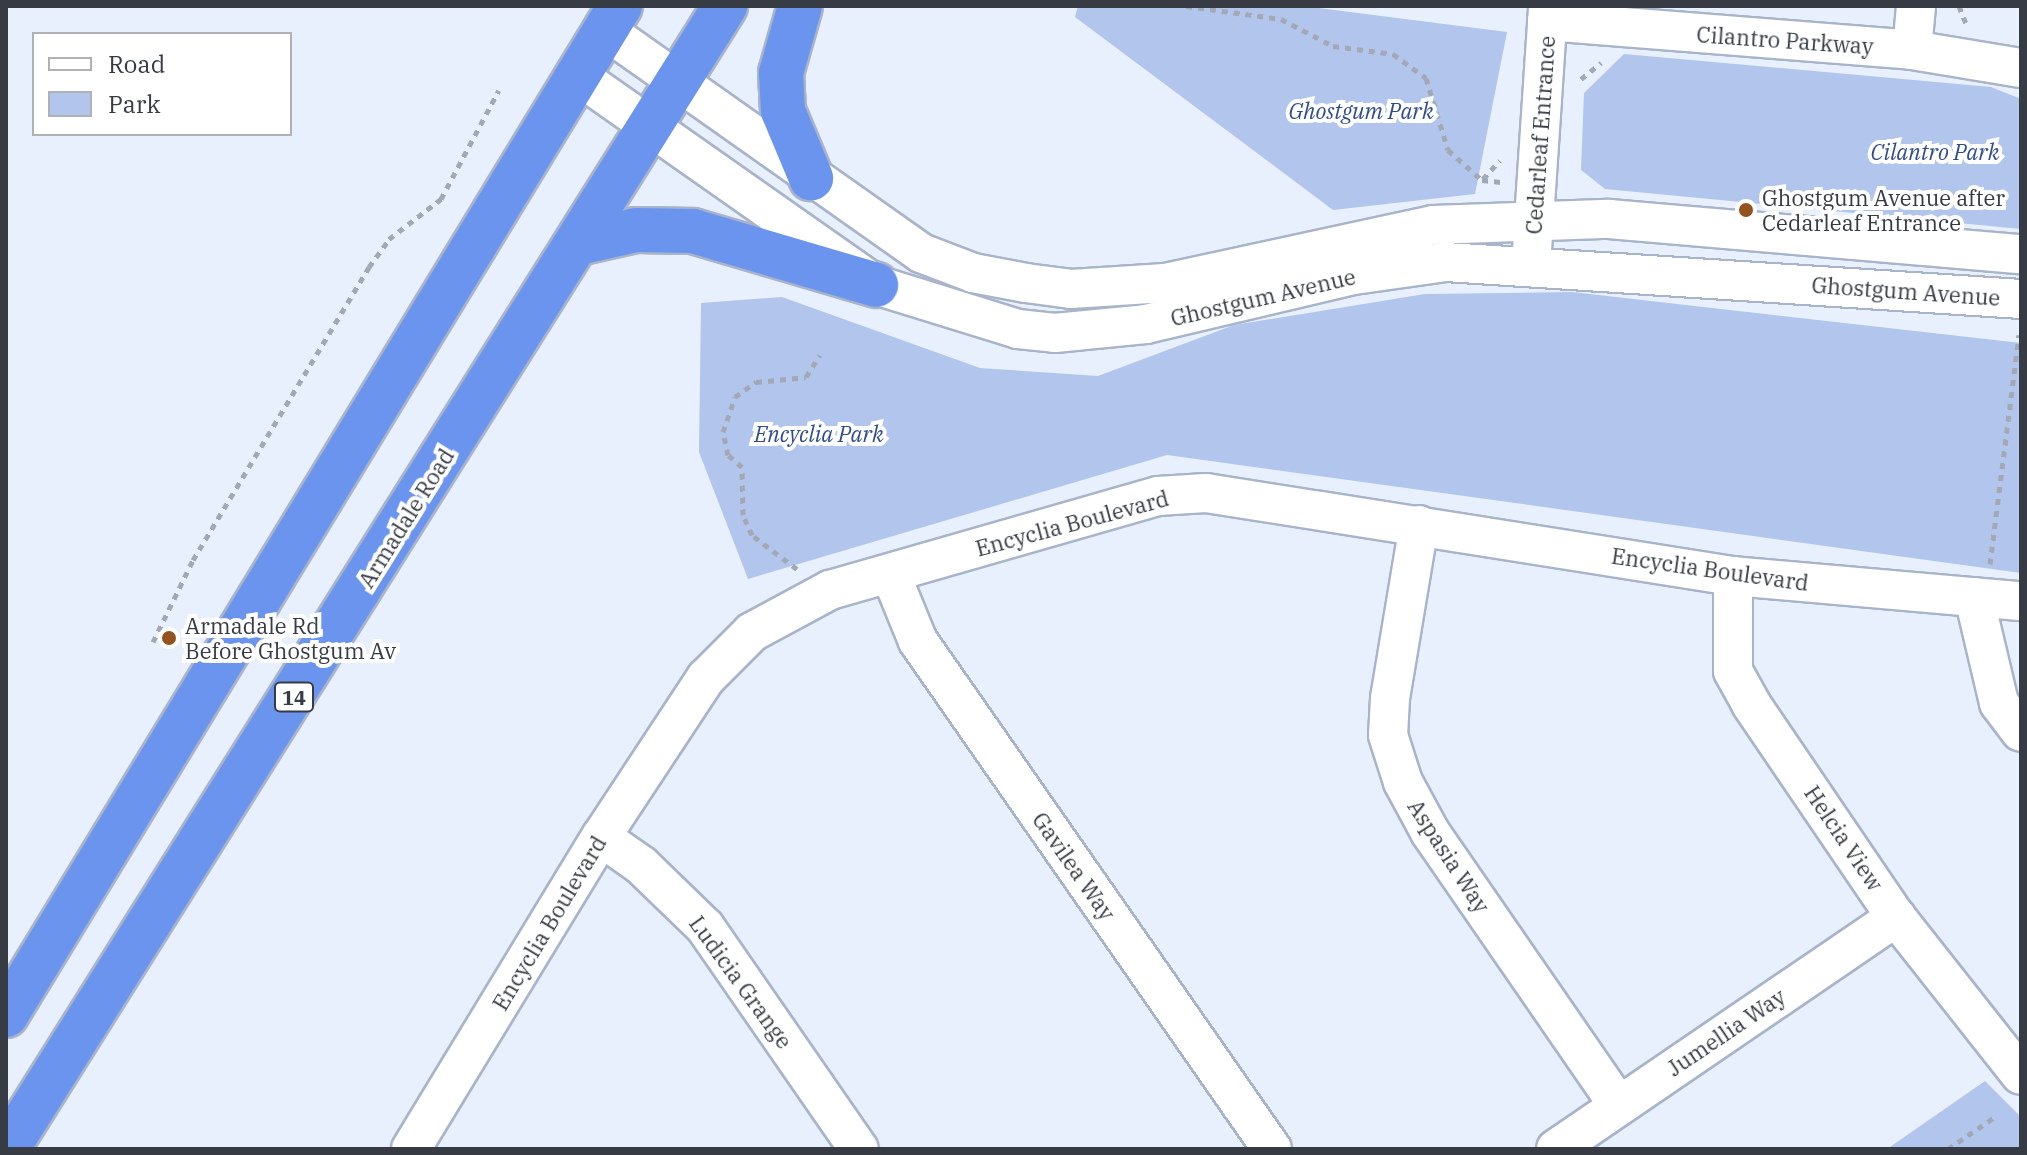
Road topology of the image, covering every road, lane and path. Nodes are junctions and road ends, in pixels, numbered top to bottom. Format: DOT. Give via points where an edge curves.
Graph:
graph roads {
  1 [pos="725,6"];
  2 [pos="800,6"];
  3 [pos="1186,6"];
  4 [pos="1916,6"];
  5 [pos="1547,14"];
  6 [pos="613,18"];
  7 [pos="1612,27"];
  8 [pos="1912,50"];
  9 [pos="2021,68"];
  10 [pos="577,75"];
  11 [pos="679,79"];
  12 [pos="499,90"];
  13 [pos="1578,96"];
  14 [pos="650,124"];
  15 [pos="811,178"];
  16 [pos="1482,180"];
  17 [pos="1534,226"];
  18 [pos="578,243"];
  19 [pos="2021,254"];
  20 [pos="1532,264"];
  21 [pos="876,285"];
  22 [pos="2020,317"];
  23 [pos="820,355"];
  24 [pos="1419,525"];
  25 [pos="1992,547"];
  26 [pos="891,575"];
  27 [pos="1733,576"];
  28 [pos="804,580"];
  29 [pos="1974,597"];
  30 [pos="2021,601"];
  31 [pos="153,642"];
  32 [pos="2021,732"];
  33 [pos="601,837"];
  34 [pos="1896,917"];
  35 [pos="6,1015"];
  36 [pos="2021,1075"];
  37 [pos="1618,1105"];
  38 [pos="1996,1116"];
  39 [pos="7,1149"];
  40 [pos="411,1149"];
  41 [pos="859,1149"];
  42 [pos="1272,1149"];
  43 [pos="1556,1149"];
  44 [pos="1948,1149"];
  1 -- 11 [label="highway, Armadale Road / 14"];
  2 -- 15 [label="highway" via="781,73 783,111"];
  3 -- 16 [label="path" via="1281,19 1333,46 1393,54 1412,65 1436,97 1439,134 1448,150"];
  4 -- 8 [label="street"];
  5 -- 7 [label="street, Cilantro Parkway"];
  5 -- 17 [label="street, Cedarleaf Entrance"];
  6 -- 10 [label="highway"];
  6 -- 11 [label="street, Ghostgum Avenue"];
  7 -- 8 [label="street, Cilantro Parkway"];
  7 -- 13 [label="path" via="1609,57 1579,80"];
  8 -- 9 [label="street, Cilantro Parkway"];
  10 -- 14 [label="street, Ghostgum Avenue"];
  10 -- 35 [label="highway" via="554,122"];
  11 -- 14 [label="highway, Armadale Road / 14"];
  11 -- 15 [label="street, Ghostgum Avenue"];
  12 -- 31 [label="path" via="441,199 389,239 369,267 193,560"];
  14 -- 18 [label="highway, Armadale Road / 14"];
  14 -- 21 [label="street, Ghostgum Avenue"];
  15 -- 17 [label="street, Ghostgum Avenue" via="921,253 973,273 1071,289 1165,283 1433,225"];
  17 -- 19 [label="street, Ghostgum Avenue" via="1609,219"];
  17 -- 20 [label="street, Cedarleaf Entrance"];
  18 -- 21 [label="highway" via="636,230 693,231"];
  18 -- 39 [label="highway, Armadale Road / 14"];
  20 -- 21 [label="street, Ghostgum Avenue" via="1446,262 1353,275 1146,324 1055,333 966,316"];
  20 -- 22 [label="street, Ghostgum Avenue"];
  22 -- 25 [label="path"];
  23 -- 28 [label="path" via="806,377 756,382 735,397 723,432 728,455 742,467 743,515 752,535 788,557"];
  24 -- 26 [label="street, Encyclia Boulevard" via="1206,493 1158,496"];
  24 -- 27 [label="street, Encyclia Boulevard"];
  24 -- 37 [label="street, Aspasia Way" via="1390,698 1388,735 1403,782 1430,832"];
  26 -- 33 [label="street, Encyclia Boulevard" via="830,590 752,632 706,678"];
  26 -- 42 [label="street, Gavilea Way" via="918,641"];
  27 -- 29 [label="street, Encyclia Boulevard"];
  27 -- 34 [label="street, Helcia View" via="1733,671"];
  29 -- 30 [label="street, Encyclia Boulevard"];
  29 -- 32 [label="street" via="1999,703"];
  33 -- 40 [label="street, Encyclia Boulevard"];
  33 -- 41 [label="street, Ludicia Grange" via="641,865 705,927"];
  34 -- 36 [label="street, Helcia View"];
  34 -- 37 [label="street, Jumellia Way"];
  37 -- 43 [label="street, Jumellia Way"];
  38 -- 44 [label="path"];
}
